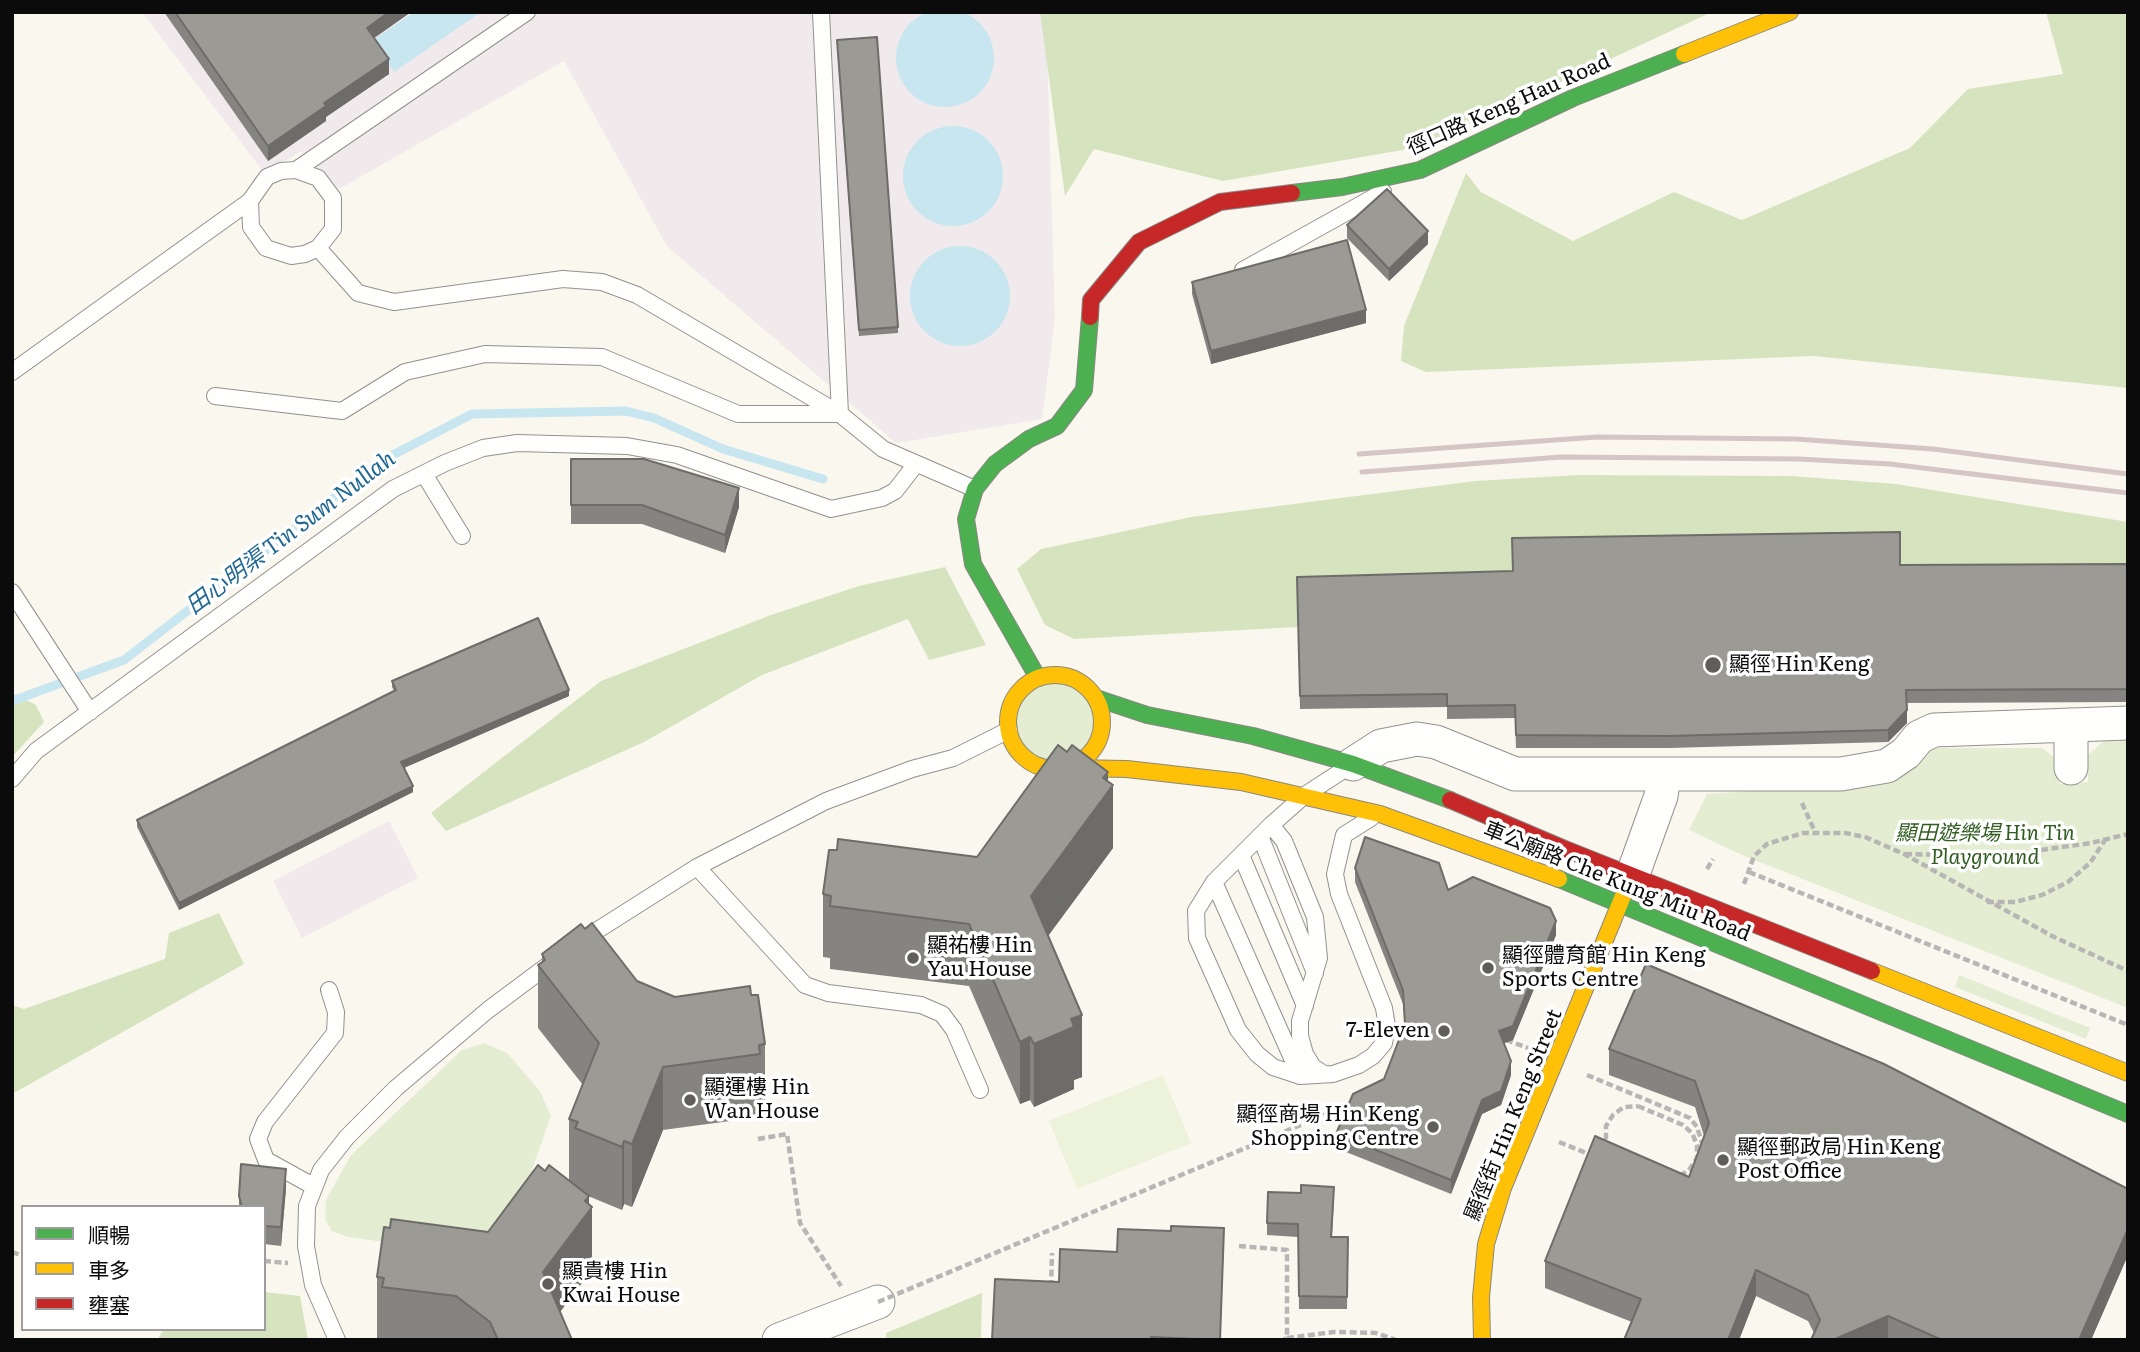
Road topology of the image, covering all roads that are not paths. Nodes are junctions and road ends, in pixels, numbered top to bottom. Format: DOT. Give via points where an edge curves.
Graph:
graph roads {
  1 [pos="527,12"];
  2 [pos="821,12"];
  3 [pos="1790,12"];
  4 [pos="1428,167"];
  5 [pos="296,170"];
  6 [pos="250,201"];
  7 [pos="318,247"];
  8 [pos="1243,270"];
  9 [pos="12,372"];
  10 [pos="215,396"];
  11 [pos="840,414"];
  12 [pos="916,464"];
  13 [pos="424,474"];
  14 [pos="975,489"];
  15 [pos="462,536"];
  16 [pos="12,592"];
  17 [pos="1038,678"];
  18 [pos="1096,698"];
  19 [pos="90,712"];
  20 [pos="2128,723"];
  21 [pos="2071,725"];
  22 [pos="1009,730"];
  23 [pos="1353,764"];
  24 [pos="1070,768"];
  25 [pos="2071,768"];
  26 [pos="1664,776"];
  27 [pos="12,779"];
  28 [pos="1305,795"];
  29 [pos="1380,814"];
  30 [pos="1265,830"];
  31 [pos="1241,855"];
  32 [pos="697,867"];
  33 [pos="1214,882"];
  34 [pos="1627,889"];
  35 [pos="1315,973"];
  36 [pos="329,990"];
  37 [pos="1305,1006"];
  38 [pos="2128,1073"];
  39 [pos="1324,1074"];
  40 [pos="1300,1076"];
  41 [pos="980,1090"];
  42 [pos="2128,1114"];
  43 [pos="313,1186"];
  44 [pos="867,1306"];
  45 [pos="337,1340"];
  46 [pos="779,1340"];
  47 [pos="1482,1340"];
  1 -- 5 [label="lane"];
  2 -- 11 [label="lane"];
  3 -- 4 [label="street, 徑口路 Keng Hau Road" via="1573,98"];
  4 -- 8 [label="lane"];
  4 -- 14 [label="street, 徑口路 Keng Hau Road" via="1342,187 1220,202 1139,242 1091,300 1084,390 1057,426 1029,439 995,464"];
  5 -- 6 [label="lane" via="267,177"];
  5 -- 7 [label="lane" via="318,178 333,198 333,229"];
  6 -- 7 [label="lane" via="251,227 266,248 291,256"];
  6 -- 9 [label="lane"];
  7 -- 11 [label="lane" via="358,293 394,302 563,279 602,282 638,295"];
  10 -- 11 [label="lane" via="342,411 405,372 498,354 601,357 738,414"];
  11 -- 12 [label="lane" via="883,449"];
  12 -- 13 [label="lane" via="895,491 882,498 831,509 677,456 627,446 517,443 483,449"];
  12 -- 14 [label="lane"];
  13 -- 15 [label="lane"];
  13 -- 19 [label="lane" via="393,489"];
  14 -- 17 [label="street, 徑口路 Keng Hau Road" via="966,519 973,564"];
  16 -- 19 [label="lane"];
  17 -- 18 [label="street" via="1068,676 1084,684"];
  17 -- 22 [label="street" via="1014,698"];
  18 -- 23 [label="street, 車公廟路 Che Kung Miu Road" via="1147,715 1253,736"];
  18 -- 24 [label="street" via="1102,730 1095,749"];
  19 -- 27 [label="lane" via="36,751"];
  20 -- 21 [label="street"];
  21 -- 25 [label="street"];
  21 -- 26 [label="street" via="1934,730 1919,737 1887,766 1866,771"];
  22 -- 24 [label="street" via="1014,746 1036,766"];
  22 -- 32 [label="lane" via="953,758 826,802"];
  23 -- 26 [label="street" via="1381,746 1417,739 1436,742 1515,774"];
  23 -- 28 [label="lane"];
  23 -- 34 [label="street, 車公廟路 Che Kung Miu Road" via="1430,791"];
  24 -- 28 [label="street, 車公廟路 Che Kung Miu Road" via="1181,774"];
  26 -- 34 [label="street"];
  28 -- 29 [label="street, 車公廟路 Che Kung Miu Road"];
  28 -- 30 [label="lane"];
  29 -- 34 [label="street, 車公廟路 Che Kung Miu Road"];
  29 -- 39 [label="lane" via="1344,835 1335,874 1384,1008 1384,1043 1359,1065"];
  30 -- 31 [label="lane"];
  30 -- 35 [label="lane"];
  30 -- 35 [label="lane" via="1284,841 1315,917 1319,938"];
  31 -- 33 [label="lane"];
  31 -- 37 [label="lane"];
  32 -- 41 [label="lane" via="805,985 828,993 921,1005 942,1014 954,1030"];
  32 -- 43 [label="lane" via="570,948 451,1040 347,1137"];
  33 -- 40 [label="lane"];
  33 -- 40 [label="lane" via="1196,911 1197,938 1238,1030 1273,1067"];
  34 -- 38 [label="street, 車公廟路 Che Kung Miu Road"];
  34 -- 42 [label="street, 車公廟路 Che Kung Miu Road"];
  34 -- 47 [label="street, 顯徑街 Hin Keng Street" via="1503,1188 1486,1244"];
  35 -- 37 [label="lane"];
  36 -- 43 [label="lane" via="335,1033 265,1122 258,1139 266,1160"];
  37 -- 39 [label="lane" via="1300,1036 1305,1054"];
  39 -- 40 [label="lane"];
  43 -- 45 [label="lane" via="305,1225 308,1265"];
  44 -- 46 [label="street"];
}
